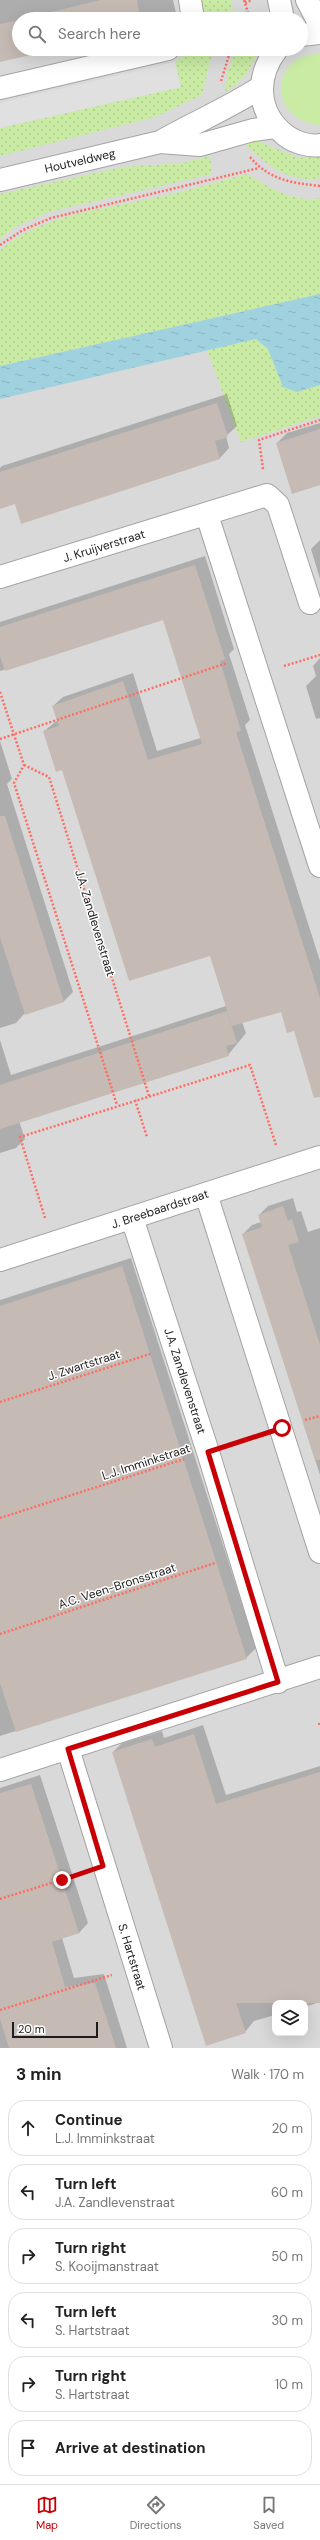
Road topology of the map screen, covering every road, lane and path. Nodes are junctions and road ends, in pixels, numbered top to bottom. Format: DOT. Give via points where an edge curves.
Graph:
graph roads {
  1 [pos="190,0"];
  2 [pos="252,0"];
  3 [pos="279,0"];
  4 [pos="307,0"];
  5 [pos="245,1"];
  6 [pos="192,12"];
  7 [pos="248,12"];
  8 [pos="282,12"];
  9 [pos="320,25"];
  10 [pos="320,33"];
  11 [pos="308,34"];
  12 [pos="138,56"];
  13 [pos="272,56"];
  14 [pos="261,86"];
  15 [pos="0,88"];
  16 [pos="275,127"];
  17 [pos="160,142"];
  18 [pos="320,146"];
  19 [pos="259,168"];
  20 [pos="0,180"];
  21 [pos="0,245"];
  22 [pos="320,420"];
  23 [pos="267,495"];
  24 [pos="207,514"];
  25 [pos="0,577"];
  26 [pos="310,603"];
  27 [pos="320,655"];
  28 [pos="255,665"];
  29 [pos="0,692"];
  30 [pos="14,735"];
  31 [pos="0,740"];
  32 [pos="24,765"];
  33 [pos="320,866"];
  34 [pos="149,1096"];
  35 [pos="135,1100"];
  36 [pos="117,1105"];
  37 [pos="147,1137"];
  38 [pos="320,1157"];
  39 [pos="284,1169"];
  40 [pos="206,1194"];
  41 [pos="132,1218"];
  42 [pos="53,1244"];
  43 [pos="0,1260"];
  44 [pos="174,1348"];
  45 [pos="0,1402"];
  46 [pos="320,1416"];
  47 [pos="282,1428"];
  48 [pos="208,1452"];
  49 [pos="0,1518"];
  50 [pos="320,1552"];
  51 [pos="240,1556"];
  52 [pos="0,1634"];
  53 [pos="320,1667"];
  54 [pos="278,1682"];
  55 [pos="319,1722"];
  56 [pos="320,1727"];
  57 [pos="68,1749"];
  58 [pos="0,1770"];
  59 [pos="103,1866"];
  60 [pos="0,1899"];
  61 [pos="135,1967"];
  62 [pos="0,2010"];
  63 [pos="161,2048"];
  1 -- 6 [label="street"];
  2 -- 5 [label="path"];
  3 -- 8 [label="street"];
  4 -- 9 [label="street"];
  5 -- 7 [label="path"];
  10 -- 11 [label="street"];
  12 -- 15 [label="street"];
  13 -- 14 [label="street"];
  14 -- 16 [label="street" via="264,108"];
  14 -- 17 [label="street, Houtveldweg" via="242,100 194,122"];
  16 -- 17 [label="street, Houtveldweg" via="253,130 200,145"];
  16 -- 18 [label="street" via="292,140"];
  17 -- 20 [label="street, Houtveldweg"];
  19 -- 21 [label="path" via="50,218 23,230"];
  22 -- 23 [label="path" via="259,440"];
  23 -- 24 [label="street, J. Kruijverstraat"];
  23 -- 26 [label="street" via="278,505"];
  24 -- 25 [label="street, J. Kruijverstraat"];
  24 -- 28 [label="street"];
  27 -- 28 [label="path"];
  28 -- 30 [label="path"];
  28 -- 33 [label="street"];
  29 -- 30 [label="path"];
  30 -- 31 [label="path"];
  30 -- 32 [label="path"];
  32 -- 34 [label="path, J.A. Zandlevenstraat" via="49,777"];
  32 -- 36 [label="path" via="14,783"];
  34 -- 35 [label="path"];
  34 -- 39 [label="path" via="250,1065"];
  35 -- 36 [label="path"];
  35 -- 37 [label="path"];
  36 -- 42 [label="path" via="20,1137"];
  38 -- 39 [label="street, J. Breebaardstraat"];
  39 -- 40 [label="street, J. Breebaardstraat"];
  40 -- 41 [label="street, J. Breebaardstraat"];
  40 -- 47 [label="street"];
  41 -- 42 [label="street, J. Breebaardstraat"];
  41 -- 44 [label="street, J.A. Zandlevenstraat"];
  42 -- 43 [label="street, J. Breebaardstraat"];
  44 -- 45 [label="path, J. Zwartstraat"];
  44 -- 48 [label="street, J.A. Zandlevenstraat"];
  46 -- 47 [label="path, L.J. Imminkstraat"];
  47 -- 48 [label="path, L.J. Imminkstraat"];
  47 -- 50 [label="street"];
  48 -- 49 [label="path, L.J. Imminkstraat"];
  48 -- 51 [label="street, J.A. Zandlevenstraat"];
  51 -- 52 [label="path, A.C. Veen-Bronsstraat"];
  51 -- 54 [label="street, J.A. Zandlevenstraat"];
  53 -- 54 [label="street"];
  54 -- 57 [label="street"];
  55 -- 56 [label="path"];
  57 -- 58 [label="street"];
  57 -- 59 [label="street, S. Hartstraat"];
  59 -- 60 [label="path"];
  59 -- 61 [label="street, S. Hartstraat"];
  61 -- 62 [label="path"];
  61 -- 63 [label="street, S. Hartstraat"];
}
